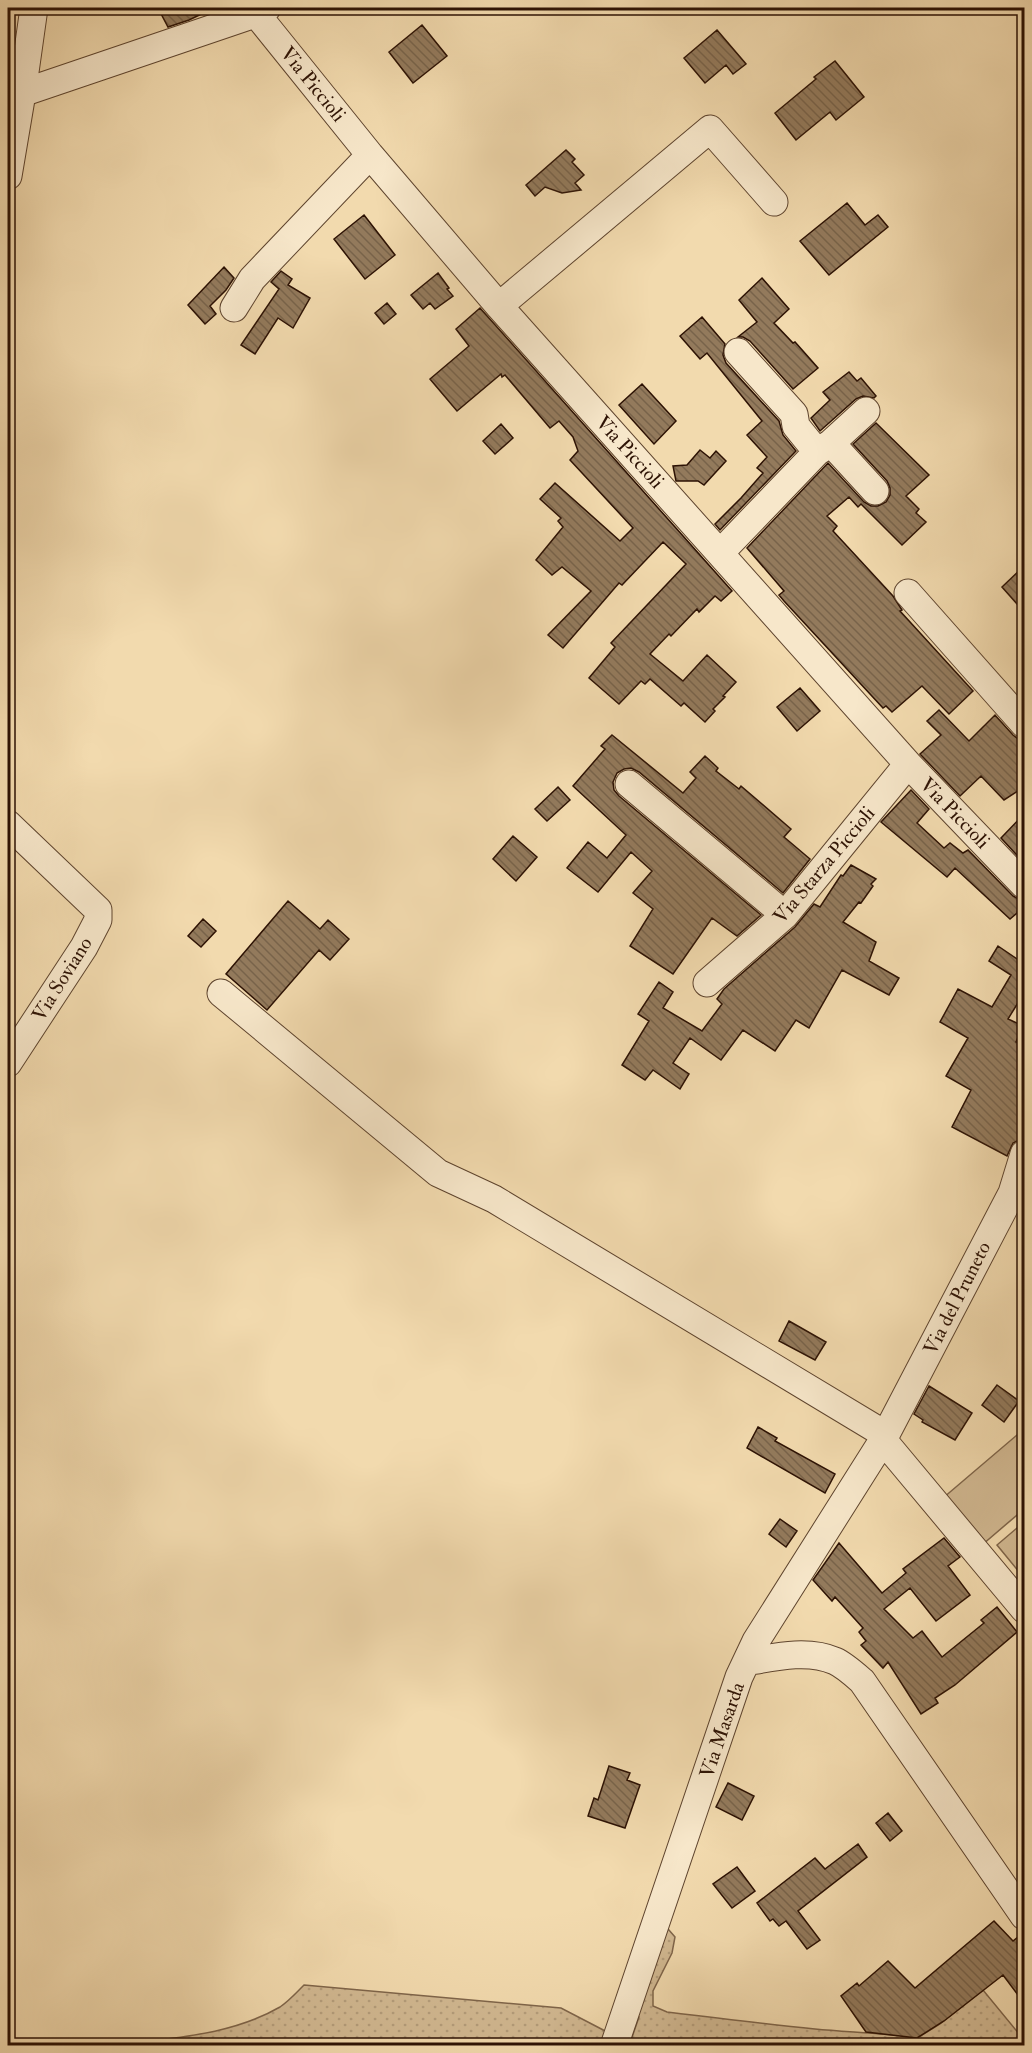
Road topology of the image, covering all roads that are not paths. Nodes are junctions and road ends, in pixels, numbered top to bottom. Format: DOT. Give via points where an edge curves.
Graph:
graph roads {
  1 [pos="34,8"];
  2 [pos="262,12"];
  3 [pos="22,93"];
  4 [pos="370,155"];
  5 [pos="8,176"];
  6 [pos="774,202"];
  7 [pos="499,306"];
  8 [pos="234,308"];
  9 [pos="738,351"];
  10 [pos="866,411"];
  11 [pos="824,447"];
  12 [pos="875,491"];
  13 [pos="720,553"];
  14 [pos="908,592"];
  15 [pos="1024,724"];
  16 [pos="908,764"];
  17 [pos="629,784"];
  18 [pos="8,824"];
  19 [pos="1024,885"];
  20 [pos="785,915"];
  21 [pos="707,983"];
  22 [pos="221,993"];
  23 [pos="8,1063"];
  24 [pos="1024,1154"];
  25 [pos="885,1437"];
  26 [pos="1024,1609"];
  27 [pos="746,1662"];
  28 [pos="1024,1916"];
  29 [pos="614,2046"];
  1 -- 3 [label="street"];
  2 -- 3 [label="street"];
  2 -- 4 [label="street, Via Piccioli"];
  3 -- 5 [label="street"];
  4 -- 7 [label="street, Via Piccioli"];
  4 -- 8 [label="street" via="252,279"];
  6 -- 7 [label="street" via="710,129"];
  7 -- 13 [label="street, Via Piccioli"];
  9 -- 11 [label="street" via="794,414 796,426"];
  10 -- 11 [label="street"];
  11 -- 12 [label="street"];
  11 -- 13 [label="street"];
  13 -- 16 [label="street, Via Piccioli"];
  14 -- 15 [label="street"];
  16 -- 19 [label="street, Via Piccioli"];
  16 -- 20 [label="street, Via Starza Piccioli"];
  17 -- 20 [label="street"];
  18 -- 23 [label="street, Via Soviano" via="98,910 98,920 84,947"];
  20 -- 21 [label="street, Via Starza Piccioli"];
  22 -- 25 [label="street" via="438,1173 494,1199"];
  24 -- 25 [label="street, Via del Pruneto" via="1012,1193"];
  25 -- 26 [label="street"];
  25 -- 27 [label="street, Via Masarda"];
  27 -- 28 [label="street" via="780,1655 810,1655 835,1661 862,1680"];
  27 -- 29 [label="street, Via Masarda"];
}
